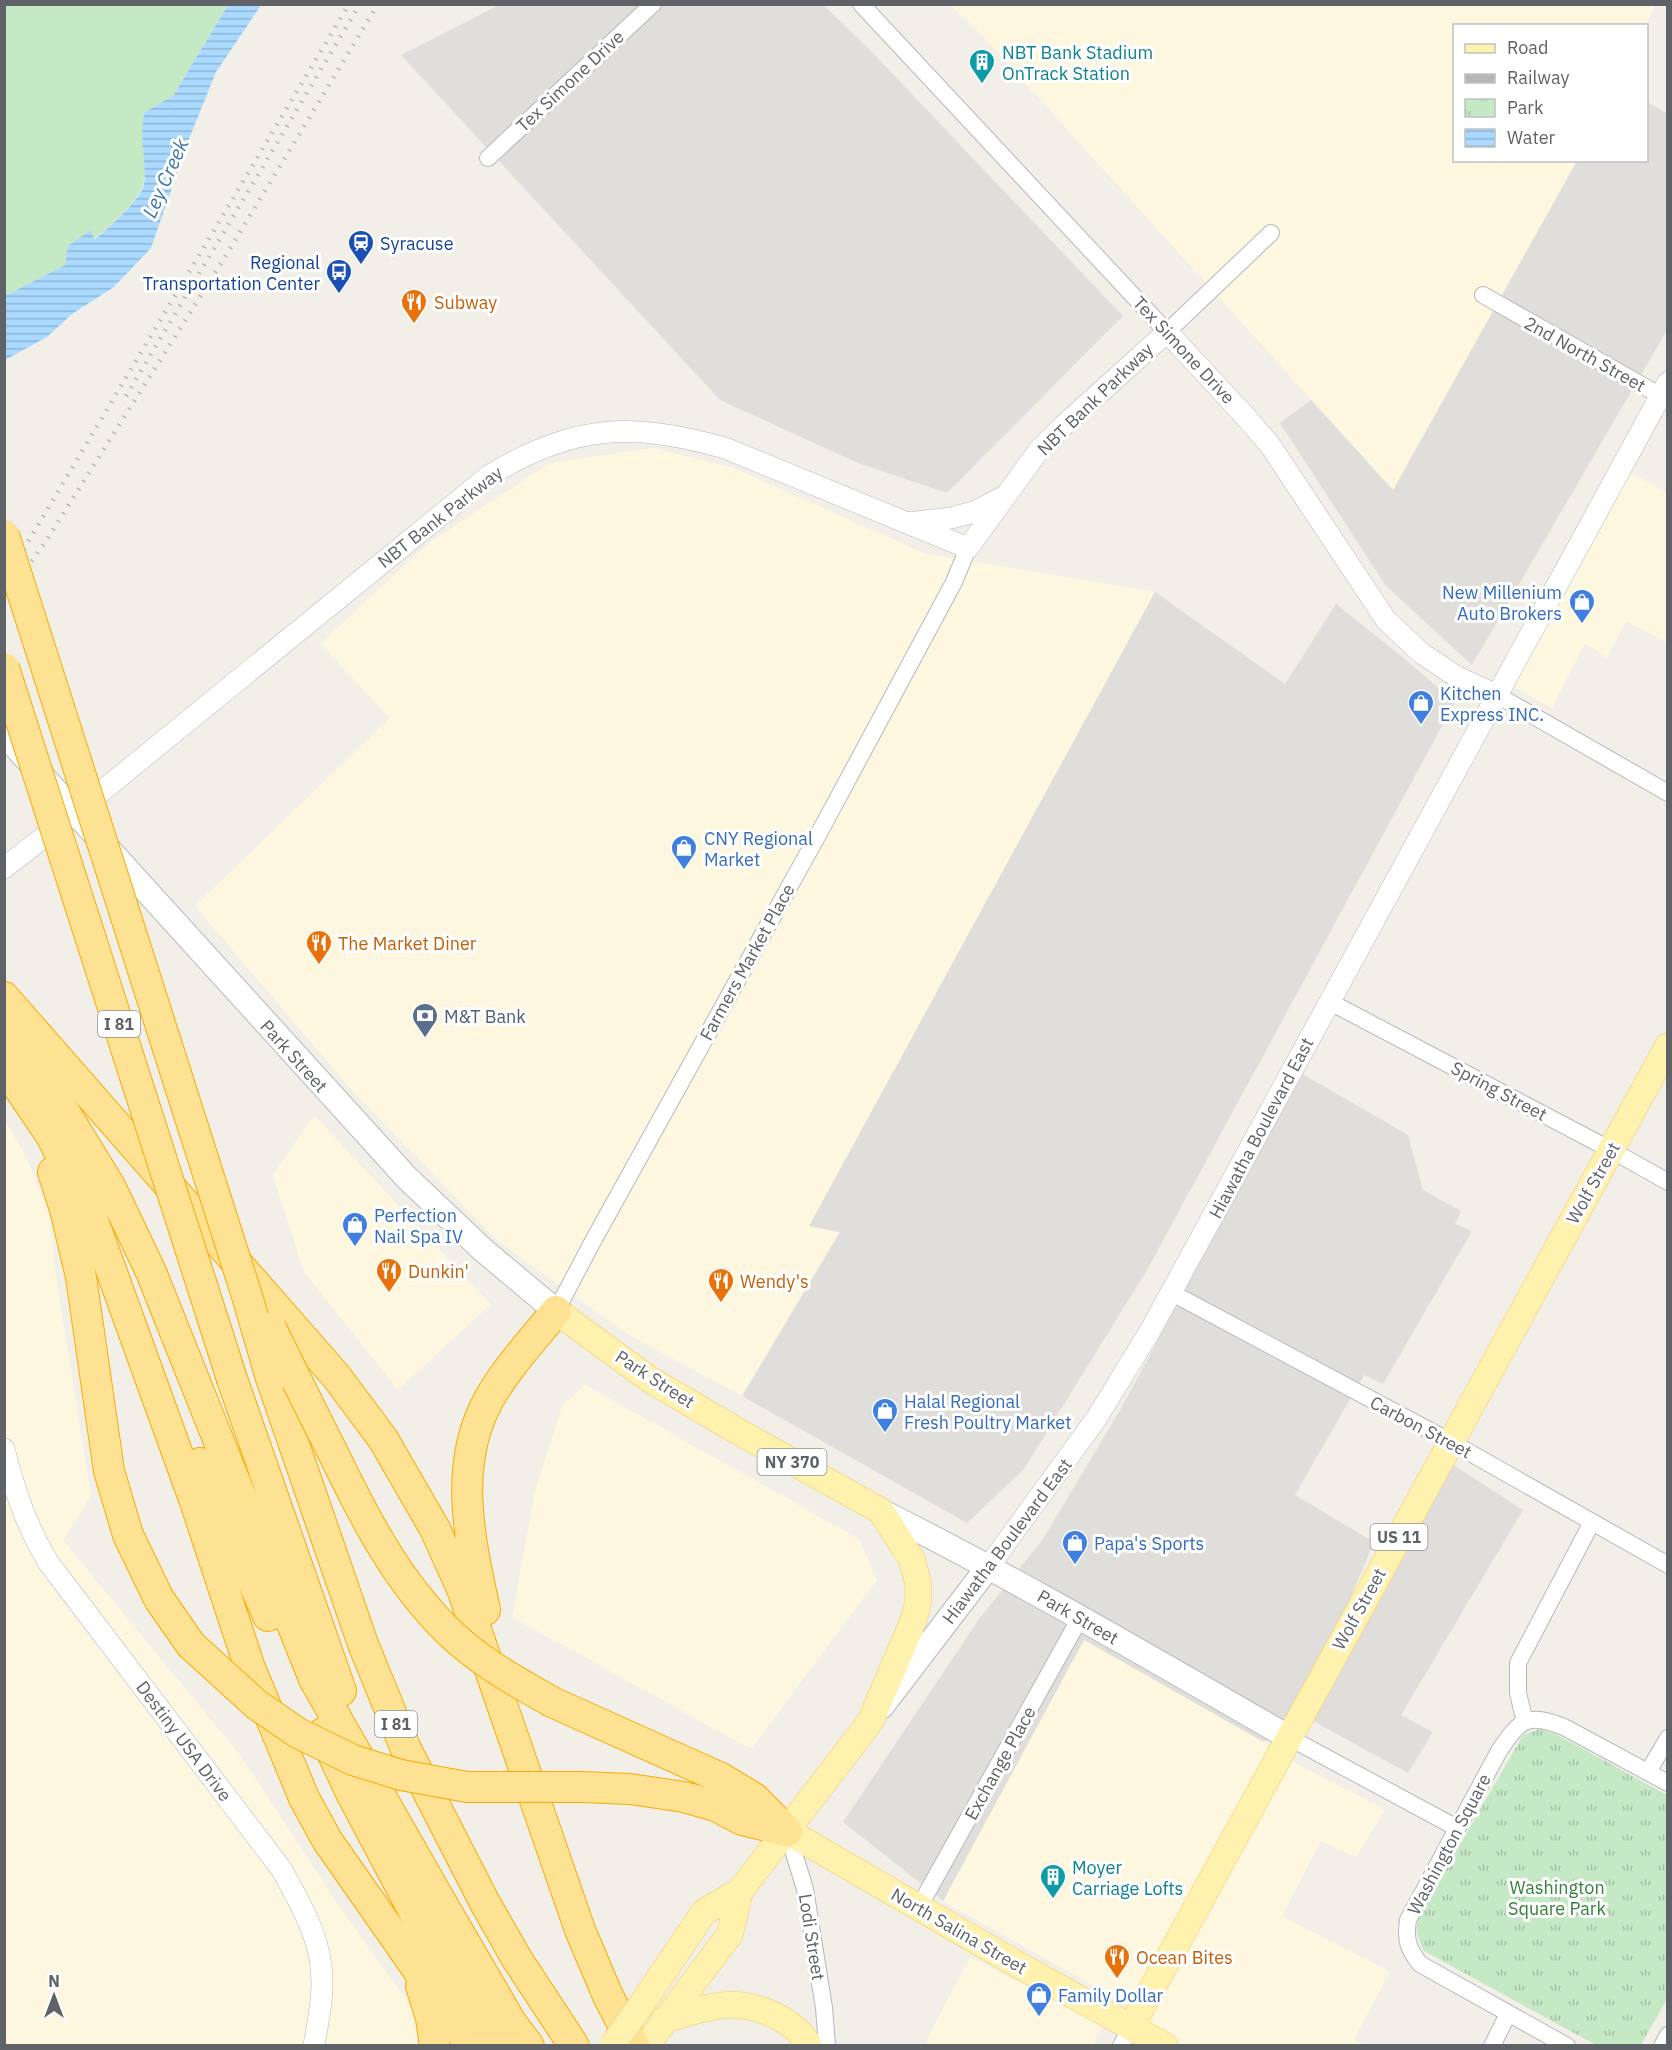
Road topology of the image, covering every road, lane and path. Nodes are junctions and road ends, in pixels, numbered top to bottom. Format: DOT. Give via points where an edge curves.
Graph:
graph roads {
  1 [pos="653,4"];
  2 [pos="861,4"];
  3 [pos="488,158"];
  4 [pos="1271,233"];
  5 [pos="1483,296"];
  6 [pos="1167,332"];
  7 [pos="1665,392"];
  8 [pos="1005,496"];
  9 [pos="906,523"];
  10 [pos="4,535"];
  11 [pos="968,548"];
  12 [pos="4,668"];
  13 [pos="1497,695"];
  14 [pos="4,734"];
  15 [pos="1668,793"];
  16 [pos="75,813"];
  17 [pos="4,868"];
  18 [pos="4,997"];
  19 [pos="1330,1002"];
  20 [pos="4,1029"];
  21 [pos="1668,1046"];
  22 [pos="11,1075"];
  23 [pos="1611,1150"];
  24 [pos="1668,1182"];
  25 [pos="230,1245"];
  26 [pos="117,1286"];
  27 [pos="1172,1293"];
  28 [pos="556,1311"];
  29 [pos="1451,1442"];
  30 [pos="4,1449"];
  31 [pos="881,1511"];
  32 [pos="1592,1522"];
  33 [pos="1668,1564"];
  34 [pos="989,1566"];
  35 [pos="1080,1618"];
  36 [pos="870,1722"];
  37 [pos="1525,1722"];
  38 [pos="513,1736"];
  39 [pos="1290,1738"];
  40 [pos="1668,1738"];
  41 [pos="1648,1772"];
  42 [pos="1668,1783"];
  43 [pos="1457,1828"];
  44 [pos="787,1831"];
  45 [pos="740,1891"];
  46 [pos="437,1895"];
  47 [pos="919,1907"];
  48 [pos="405,1951"];
  49 [pos="1508,2014"];
  50 [pos="664,2020"];
  51 [pos="1668,2035"];
  52 [pos="1126,2036"];
  53 [pos="314,2046"];
  54 [pos="435,2046"];
  55 [pos="471,2046"];
  56 [pos="498,2046"];
  57 [pos="529,2046"];
  58 [pos="574,2046"];
  59 [pos="612,2046"];
  60 [pos="634,2046"];
  61 [pos="646,2046"];
  62 [pos="809,2046"];
  63 [pos="827,2046"];
  64 [pos="1165,2046"];
  65 [pos="1492,2046"];
  66 [pos="1567,2046"];
  67 [pos="1662,2046"];
  1 -- 3 [label="street, Tex Simone Drive"];
  2 -- 6 [label="street, Tex Simone Drive"];
  4 -- 6 [label="street, NBT Bank Parkway"];
  5 -- 7 [label="street, 2nd North Street"];
  6 -- 8 [label="street, NBT Bank Parkway" via="1039,450"];
  6 -- 13 [label="street, Tex Simone Drive" via="1270,445 1386,620 1421,653 1457,677"];
  7 -- 13 [label="street, Hiawatha Boulevard East"];
  8 -- 9 [label="street, NBT Bank Parkway" via="974,512"];
  8 -- 11 [label="street, NBT Bank Parkway"];
  9 -- 11 [label="street, NBT Bank Parkway"];
  9 -- 16 [label="street, NBT Bank Parkway" via="725,448 688,438 632,431 582,435 555,442 490,475"];
  10 -- 25 [label="highway, I 81, bridge"];
  11 -- 28 [label="street, Farmers Market Place" via="954,582 828,816"];
  12 -- 46 [label="highway, I 81, bridge" via="232,1379 344,1702"];
  13 -- 15 [label="street"];
  13 -- 19 [label="street, Hiawatha Boulevard East"];
  14 -- 16 [label="main road, Park Street / NY 370"];
  16 -- 17 [label="street, NBT Bank Parkway"];
  16 -- 28 [label="main road, Park Street / NY 370" via="407,1178 483,1250"];
  18 -- 38 [label="highway" via="336,1376 382,1439 435,1529 458,1579"];
  19 -- 23 [label="street, Spring Street"];
  19 -- 27 [label="street, Hiawatha Boulevard East"];
  20 -- 46 [label="highway" via="64,1111 110,1186 151,1272 315,1679"];
  21 -- 23 [label="main road, Wolf Street / US 11"];
  22 -- 26 [label="highway" via="50,1134 90,1212"];
  22 -- 44 [label="highway, bridge" via="46,1150 68,1220 81,1277 109,1471 128,1535 159,1599 192,1645 257,1706 298,1733 353,1760 422,1780 467,1787 630,1789 684,1797 716,1806 742,1820"];
  23 -- 24 [label="street, Spring Street"];
  23 -- 29 [label="main road, Wolf Street / US 11"];
  25 -- 44 [label="highway, bridge" via="359,1507 409,1588 451,1634 499,1671 552,1702 721,1778 754,1798"];
  25 -- 58 [label="highway, I 81, bridge" via="271,1378 363,1644 405,1747 485,1903"];
  26 -- 48 [label="highway" via="250,1668 281,1746 327,1840"];
  26 -- 56 [label="highway" via="351,1793 413,1910"];
  27 -- 29 [label="street, Carbon Street"];
  27 -- 34 [label="street, Hiawatha Boulevard East" via="1096,1419"];
  28 -- 31 [label="main road, Park Street / NY 370" via="649,1379"];
  28 -- 38 [label="highway" via="510,1367 489,1400 476,1431 467,1481 473,1555"];
  29 -- 32 [label="street, Carbon Street"];
  29 -- 39 [label="main road, Wolf Street / US 11"];
  30 -- 53 [label="street, Destiny USA Drive" via="31,1532 48,1562 282,1870 309,1919 318,1947 322,1985"];
  31 -- 34 [label="main road, Park Street / NY 370"];
  31 -- 36 [label="main road" via="912,1560 918,1602"];
  32 -- 33 [label="street, Carbon Street"];
  32 -- 37 [label="street" via="1518,1663 1518,1693"];
  34 -- 35 [label="main road, Park Street / NY 370"];
  34 -- 36 [label="main road, Hiawatha Boulevard East"];
  35 -- 39 [label="main road, Park Street / NY 370"];
  35 -- 47 [label="street, Exchange Place"];
  36 -- 44 [label="main road, Hiawatha Boulevard East"];
  37 -- 41 [label="street" via="1548,1720"];
  37 -- 43 [label="street, Washington Square" via="1514,1729 1499,1751"];
  38 -- 60 [label="highway" via="580,1930"];
  39 -- 43 [label="street, Park Street"];
  39 -- 52 [label="main road, Wolf Street / US 11"];
  40 -- 41 [label="street"];
  41 -- 42 [label="street"];
  43 -- 49 [label="street, Washington Square" via="1408,1920 1410,1952 1420,1964"];
  44 -- 45 [label="main road, Hiawatha Boulevard East"];
  44 -- 47 [label="main road, North Salina Street"];
  44 -- 63 [label="street, Lodi Street" via="805,1889"];
  45 -- 50 [label="main road" via="730,1934"];
  45 -- 59 [label="main road, bridge" via="704,1912"];
  46 -- 57 [label="highway, I 81"];
  47 -- 52 [label="main road, North Salina Street" via="1013,1962"];
  48 -- 54 [label="highway" via="422,1988"];
  48 -- 55 [label="highway"];
  49 -- 65 [label="street"];
  49 -- 66 [label="street, Washington Square"];
  50 -- 61 [label="main road"];
  50 -- 62 [label="main road" via="712,2006 760,2008 788,2022"];
  51 -- 67 [label="street"];
  52 -- 64 [label="main road, North Salina Street"];
}
